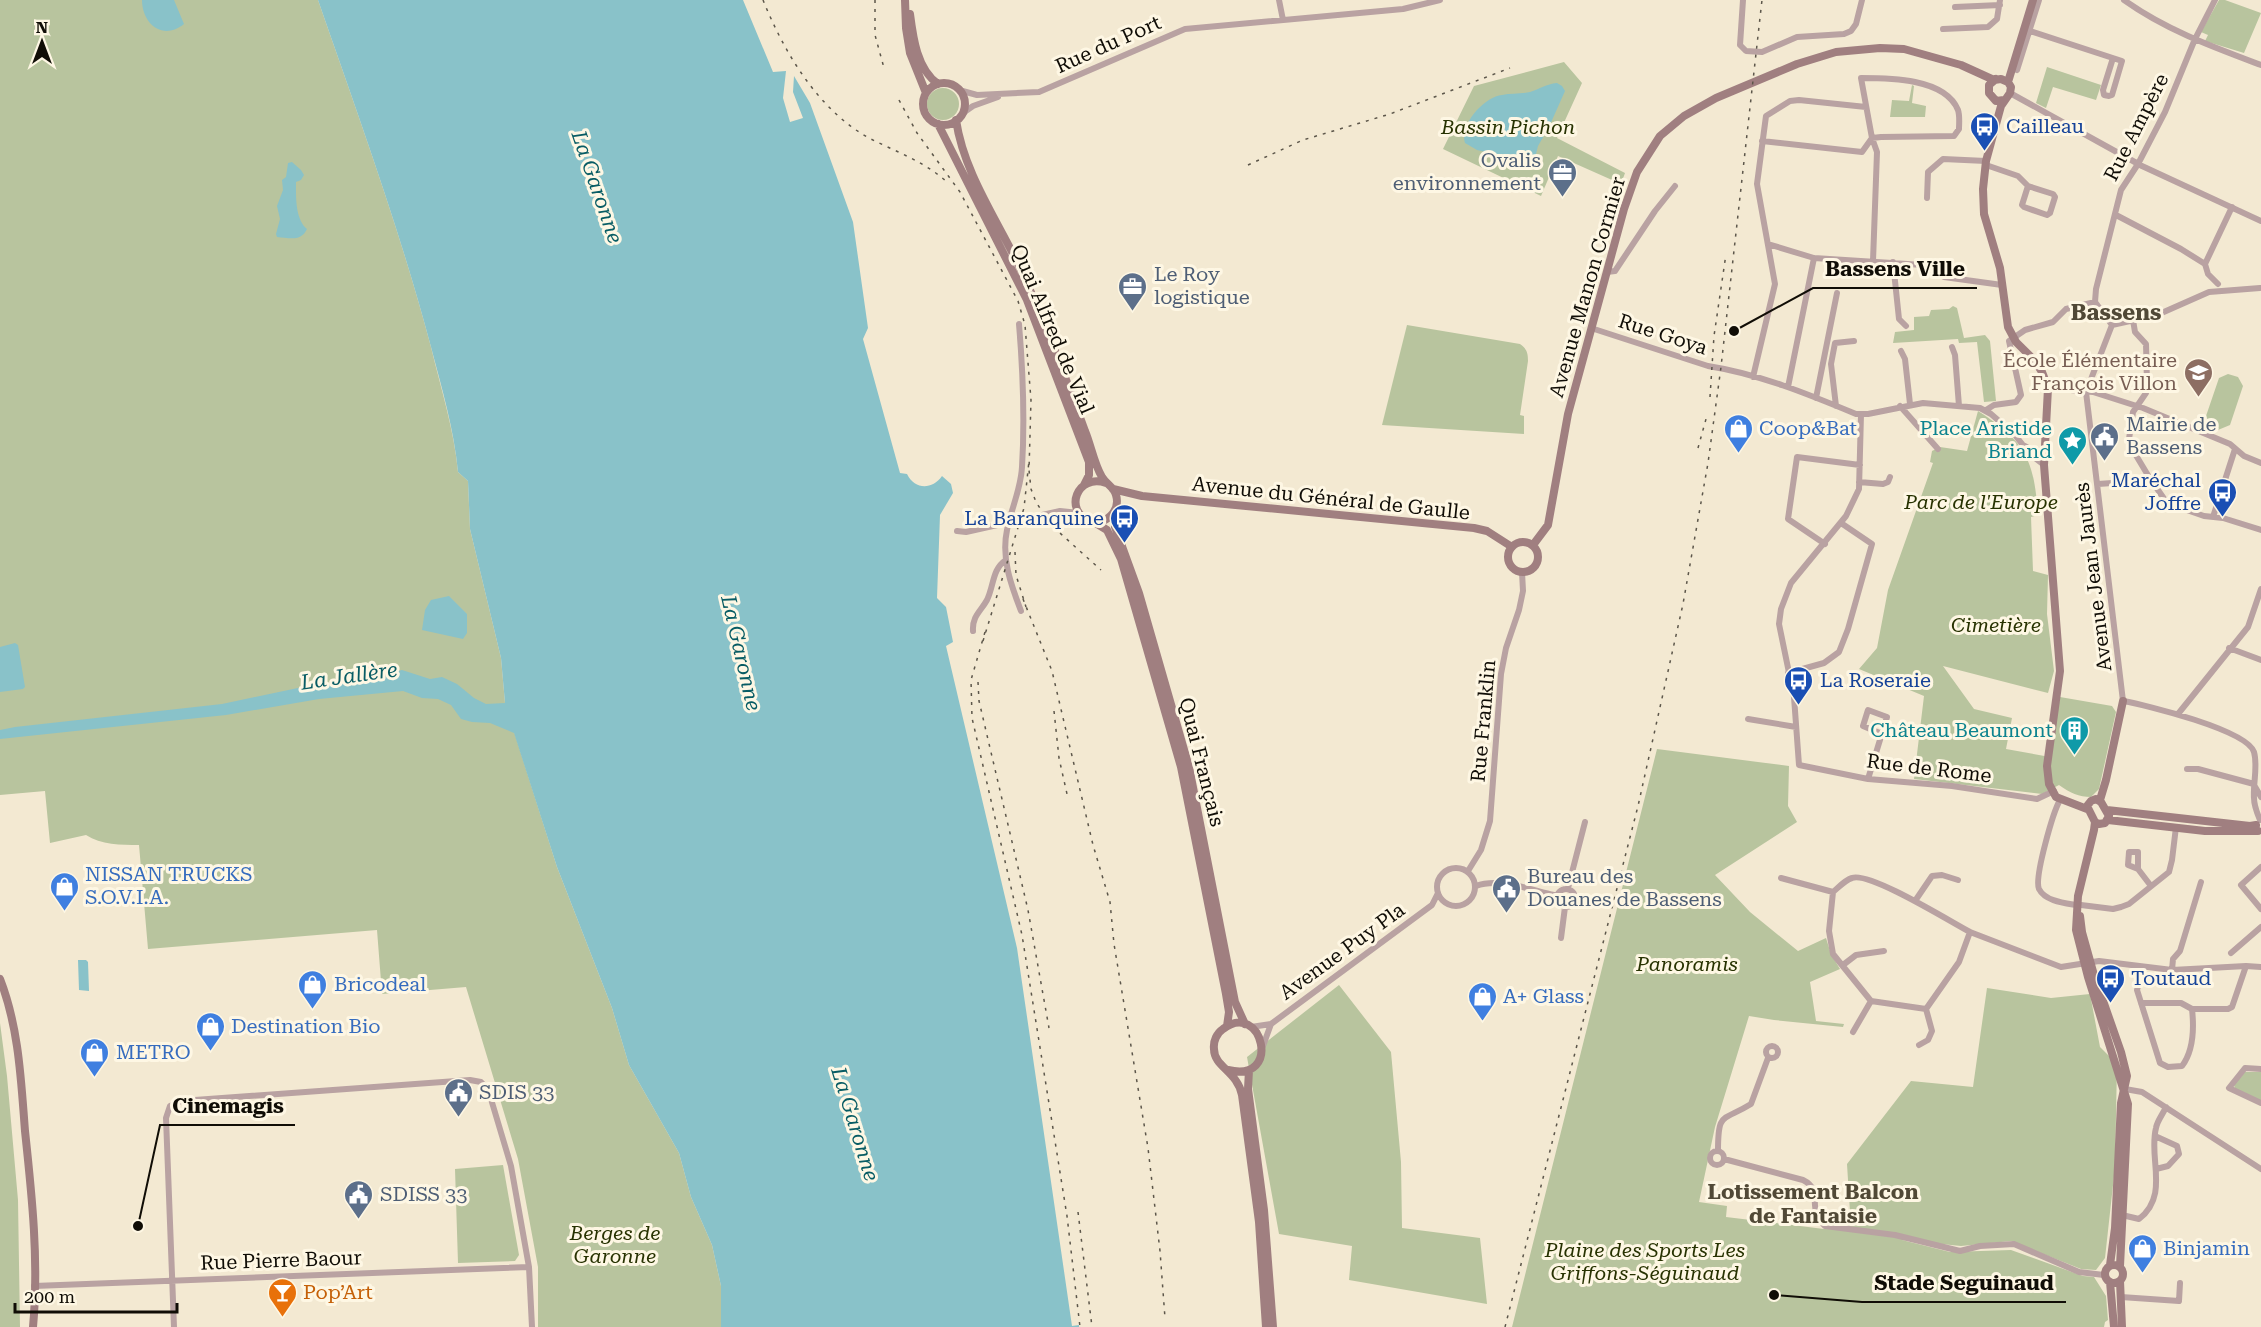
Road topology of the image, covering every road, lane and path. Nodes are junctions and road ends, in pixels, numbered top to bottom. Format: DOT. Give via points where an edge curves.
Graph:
graph roads {
  1 [pos="907,0"];
  2 [pos="1279,0"];
  3 [pos="1440,0"];
  4 [pos="1743,0"];
  5 [pos="1862,0"];
  6 [pos="2033,0"];
  7 [pos="2039,0"];
  8 [pos="2124,0"];
  9 [pos="2215,0"];
  10 [pos="2000,2"];
  11 [pos="1955,7"];
  12 [pos="1283,20"];
  13 [pos="1943,29"];
  14 [pos="2027,30"];
  15 [pos="2195,39"];
  16 [pos="2016,50"];
  17 [pos="2113,58"];
  18 [pos="2261,65"];
  19 [pos="2013,74"];
  20 [pos="1991,83"];
  21 [pos="938,84"];
  22 [pos="959,90"];
  23 [pos="926,93"];
  24 [pos="1004,95"];
  25 [pos="2007,97"];
  26 [pos="1993,99"];
  27 [pos="1866,107"];
  28 [pos="963,113"];
  29 [pos="956,120"];
  30 [pos="938,124"];
  31 [pos="1994,127"];
  32 [pos="1872,138"];
  33 [pos="1762,141"];
  34 [pos="1986,163"];
  35 [pos="2138,164"];
  36 [pos="1674,186"];
  37 [pos="2028,186"];
  38 [pos="1927,198"];
  39 [pos="2232,207"];
  40 [pos="2116,215"];
  41 [pos="2261,220"];
  42 [pos="1768,244"];
  43 [pos="1614,245"];
  44 [pos="1627,253"];
  45 [pos="1814,258"];
  46 [pos="1873,261"];
  47 [pos="1893,262"];
  48 [pos="2205,264"];
  49 [pos="1608,272"];
  50 [pos="2218,284"];
  51 [pos="2002,285"];
  52 [pos="2261,288"];
  53 [pos="1837,293"];
  54 [pos="2095,302"];
  55 [pos="2133,320"];
  56 [pos="1019,324"];
  57 [pos="2112,325"];
  58 [pos="1906,326"];
  59 [pos="1591,328"];
  60 [pos="2013,338"];
  61 [pos="1854,341"];
  62 [pos="1952,347"];
  63 [pos="1901,351"];
  64 [pos="1753,377"];
  65 [pos="1788,387"];
  66 [pos="2048,388"];
  67 [pos="2086,392"];
  68 [pos="1816,398"];
  69 [pos="1910,404"];
  70 [pos="1836,406"];
  71 [pos="1900,406"];
  72 [pos="1959,406"];
  73 [pos="2136,406"];
  74 [pos="1986,410"];
  75 [pos="1862,414"];
  76 [pos="2024,446"];
  77 [pos="1938,448"];
  78 [pos="2235,449"];
  79 [pos="2045,450"];
  80 [pos="2261,463"];
  81 [pos="1860,465"];
  82 [pos="2044,465"];
  83 [pos="1890,477"];
  84 [pos="2149,477"];
  85 [pos="1859,482"];
  86 [pos="2098,484"];
  87 [pos="1084,485"];
  88 [pos="1110,486"];
  89 [pos="1142,496"];
  90 [pos="1116,508"];
  91 [pos="1080,513"];
  92 [pos="2213,517"];
  93 [pos="1009,522"];
  94 [pos="1094,522"];
  95 [pos="1841,523"];
  96 [pos="2261,530"];
  97 [pos="957,531"];
  98 [pos="1825,544"];
  99 [pos="1533,545"];
  100 [pos="1512,547"];
  101 [pos="1006,560"];
  102 [pos="1522,572"];
  103 [pos="2261,589"];
  104 [pos="1022,611"];
  105 [pos="973,631"];
  106 [pos="2229,648"];
  107 [pos="2261,660"];
  108 [pos="1788,673"];
  109 [pos="2123,701"];
  110 [pos="2178,714"];
  111 [pos="1748,718"];
  112 [pos="1796,728"];
  113 [pos="1882,734"];
  114 [pos="2187,769"];
  115 [pos="1868,779"];
  116 [pos="2254,784"];
  117 [pos="2054,791"];
  118 [pos="2261,797"];
  119 [pos="2060,800"];
  120 [pos="2100,800"];
  121 [pos="2088,805"];
  122 [pos="2107,810"];
  123 [pos="1585,822"];
  124 [pos="2102,822"];
  125 [pos="2259,826"];
  126 [pos="2176,827"];
  127 [pos="2138,852"];
  128 [pos="2261,867"];
  129 [pos="1468,871"];
  130 [pos="1781,878"];
  131 [pos="1958,880"];
  132 [pos="1476,886"];
  133 [pos="2151,886"];
  134 [pos="2202,886"];
  135 [pos="1568,888"];
  136 [pos="1833,892"];
  137 [pos="1438,893"];
  138 [pos="1556,897"];
  139 [pos="1915,901"];
  140 [pos="1447,904"];
  141 [pos="1432,905"];
  142 [pos="2078,905"];
  143 [pos="1565,907"];
  144 [pos="2261,909"];
  145 [pos="2261,927"];
  146 [pos="1970,932"];
  147 [pos="1561,938"];
  148 [pos="1884,951"];
  149 [pos="2231,953"];
  150 [pos="2088,963"];
  151 [pos="1843,965"];
  152 [pos="2246,966"];
  153 [pos="2261,967"];
  154 [pos="2172,970"];
  155 [pos="0,979"];
  156 [pos="2139,983"];
  157 [pos="1871,1001"];
  158 [pos="2141,1003"];
  159 [pos="1926,1009"];
  160 [pos="2192,1009"];
  161 [pos="1271,1024"];
  162 [pos="1227,1026"];
  163 [pos="1248,1026"];
  164 [pos="1853,1032"];
  165 [pos="1919,1045"];
  166 [pos="1263,1047"];
  167 [pos="1768,1058"];
  168 [pos="2261,1069"];
  169 [pos="1228,1070"];
  170 [pos="1249,1070"];
  171 [pos="2125,1089"];
  172 [pos="2261,1103"];
  173 [pos="2166,1107"];
  174 [pos="2155,1136"];
  175 [pos="1718,1151"];
  176 [pos="1724,1159"];
  177 [pos="2156,1169"];
  178 [pos="2261,1169"];
  179 [pos="2122,1215"];
  180 [pos="2117,1238"];
  181 [pos="2115,1266"];
  182 [pos="529,1267"];
  183 [pos="2107,1279"];
  184 [pos="172,1281"];
  185 [pos="2120,1281"];
  186 [pos="2180,1284"];
  187 [pos="34,1286"];
  188 [pos="2121,1297"];
  189 [pos="33,1327"];
  190 [pos="174,1327"];
  191 [pos="532,1327"];
  192 [pos="1266,1327"];
  193 [pos="1273,1327"];
  194 [pos="2114,1327"];
  195 [pos="2122,1327"];
  1 -- 21 [label="street" via="921,61"];
  1 -- 23 [label="street" via="910,53"];
  2 -- 12 [label="street"];
  3 -- 12 [label="street, Rue du Port" via="1403,9"];
  4 -- 5 [label="street" via="1740,45 1746,51 1762,52 1797,37 1851,31"];
  6 -- 14 [label="street"];
  7 -- 14 [label="street"];
  8 -- 15 [label="street"];
  9 -- 15 [label="street, Rue Ampère"];
  10 -- 11 [label="street"];
  10 -- 13 [label="street" via="1997,19 1988,27"];
  12 -- 24 [label="street, Rue du Port" via="1185,29 1048,89"];
  14 -- 16 [label="street"];
  14 -- 17 [label="street"];
  14 -- 19 [label="street"];
  15 -- 18 [label="street"];
  15 -- 35 [label="street, Rue Ampère"];
  16 -- 19 [label="street"];
  16 -- 20 [label="street" via="2005,72"];
  17 -- 17 [label="street" via="2122,61 2112,95 2107,96 2103,90"];
  19 -- 20 [label="street"];
  19 -- 25 [label="street"];
  20 -- 26 [label="street" via="1989,93"];
  20 -- 43 [label="street, Avenue Manon Cormier" via="1951,63 1904,49 1836,52 1797,64 1697,107 1660,136 1630,189"];
  21 -- 22 [label="street" via="949,84"];
  21 -- 23 [label="street"];
  22 -- 24 [label="street, Rue du Port" via="972,95"];
  22 -- 28 [label="street" via="965,104"];
  23 -- 30 [label="street" via="925,113"];
  24 -- 28 [label="street, Rue du Port"];
  25 -- 26 [label="street"];
  25 -- 31 [label="street"];
  25 -- 35 [label="street"];
  26 -- 31 [label="street"];
  27 -- 32 [label="street"];
  27 -- 32 [label="street" via="1861,78 1894,78 1946,94 1958,111 1959,129 1954,136"];
  27 -- 33 [label="street" via="1790,101 1766,116"];
  28 -- 29 [label="street"];
  29 -- 30 [label="street"];
  29 -- 88 [label="street, Quai Alfred de Vial" via="963,154 1032,294 1100,473"];
  30 -- 87 [label="street, Quai Alfred de Vial" via="1035,319 1089,462"];
  31 -- 34 [label="street"];
  32 -- 33 [label="street" via="1862,152"];
  32 -- 46 [label="street" via="1877,152"];
  33 -- 42 [label="street" via="1757,184"];
  34 -- 37 [label="street" via="2018,176"];
  34 -- 38 [label="street" via="1943,159 1928,172"];
  34 -- 51 [label="street" via="1984,213"];
  35 -- 39 [label="street"];
  35 -- 40 [label="street, Rue Ampère" via="2121,190"];
  36 -- 44 [label="street"];
  37 -- 37 [label="street" via="2022,205 2050,213 2053,194"];
  39 -- 41 [label="street"];
  39 -- 48 [label="street"];
  40 -- 48 [label="street"];
  40 -- 54 [label="street, Rue Ampère"];
  42 -- 45 [label="street"];
  42 -- 64 [label="street" via="1775,284"];
  43 -- 44 [label="street" via="1620,253"];
  43 -- 49 [label="street, Avenue Manon Cormier"];
  44 -- 49 [label="street" via="1613,273"];
  45 -- 46 [label="street"];
  45 -- 65 [label="street"];
  46 -- 47 [label="street"];
  47 -- 51 [label="street" via="1923,266 1944,277"];
  47 -- 58 [label="street" via="1899,319"];
  48 -- 50 [label="street"];
  49 -- 59 [label="street, Avenue Manon Cormier"];
  51 -- 60 [label="street"];
  52 -- 55 [label="street" via="2209,292 2170,310"];
  53 -- 68 [label="street"];
  54 -- 57 [label="street"];
  54 -- 60 [label="street" via="2066,309 2053,321"];
  55 -- 57 [label="street"];
  55 -- 73 [label="street" via="2135,332 2146,344 2147,356 2146,393"];
  56 -- 93 [label="street" via="1024,400 1022,467"];
  57 -- 67 [label="street"];
  59 -- 64 [label="street, Rue Goya"];
  59 -- 99 [label="street, Avenue Manon Cormier" via="1562,439 1548,525"];
  60 -- 66 [label="street" via="2035,361"];
  60 -- 74 [label="street" via="2009,341 2021,395 2016,402"];
  61 -- 70 [label="street" via="1835,343 1831,364"];
  62 -- 72 [label="street"];
  63 -- 69 [label="street"];
  64 -- 65 [label="street, Rue Goya"];
  65 -- 68 [label="street, Rue Goya"];
  66 -- 67 [label="street"];
  66 -- 79 [label="street"];
  67 -- 73 [label="street"];
  67 -- 86 [label="street, Avenue Jean Jaurès"];
  68 -- 70 [label="street, Rue Goya"];
  69 -- 71 [label="street"];
  69 -- 72 [label="street"];
  70 -- 75 [label="street, Rue Goya"];
  71 -- 75 [label="street"];
  71 -- 77 [label="street"];
  72 -- 74 [label="street"];
  73 -- 78 [label="street"];
  73 -- 84 [label="street" via="2129,439"];
  74 -- 76 [label="street"];
  75 -- 81 [label="street"];
  76 -- 79 [label="street"];
  76 -- 82 [label="street"];
  78 -- 80 [label="street"];
  78 -- 92 [label="street"];
  79 -- 82 [label="street"];
  81 -- 85 [label="street"];
  81 -- 98 [label="street" via="1797,457 1788,519"];
  82 -- 117 [label="street" via="2060,671 2047,766"];
  83 -- 85 [label="street" via="1883,484"];
  84 -- 86 [label="street"];
  84 -- 92 [label="street" via="2167,503"];
  85 -- 95 [label="street"];
  86 -- 109 [label="street, Avenue Jean Jaurès"];
  87 -- 88 [label="street" via="1095,481"];
  87 -- 91 [label="street" via="1077,495"];
  88 -- 89 [label="street, Avenue du Général de Gaulle"];
  88 -- 90 [label="street"];
  89 -- 90 [label="street, Avenue du Général de Gaulle"];
  89 -- 100 [label="street, Avenue du Général de Gaulle" via="1474,528 1487,531"];
  90 -- 94 [label="street" via="1106,519"];
  90 -- 163 [label="street, Quai Français" via="1114,527 1131,568 1189,767 1234,1002"];
  91 -- 93 [label="street" via="1060,511"];
  91 -- 94 [label="street"];
  92 -- 96 [label="street"];
  93 -- 97 [label="street"];
  93 -- 101 [label="street"];
  94 -- 162 [label="street, Quai Français" via="1107,530 1121,559 1181,766 1226,994"];
  95 -- 98 [label="street"];
  95 -- 108 [label="street" via="1872,544 1848,629 1839,652 1824,663"];
  98 -- 108 [label="street" via="1791,583 1782,609 1779,624"];
  99 -- 100 [label="street" via="1520,542"];
  99 -- 102 [label="street" via="1538,553 1537,562"];
  100 -- 102 [label="street" via="1508,556 1511,565"];
  101 -- 104 [label="street"];
  101 -- 105 [label="street" via="997,567 987,600 974,619"];
  102 -- 129 [label="street, Rue Franklin" via="1519,610 1501,674 1490,822 1481,850"];
  103 -- 106 [label="street" via="2248,627"];
  106 -- 107 [label="street"];
  106 -- 110 [label="street"];
  108 -- 112 [label="street"];
  109 -- 110 [label="street"];
  109 -- 120 [label="street"];
  110 -- 116 [label="street" via="2248,743 2255,756"];
  111 -- 112 [label="street"];
  112 -- 115 [label="street, Rue de Rome" via="1798,765"];
  113 -- 113 [label="street" via="1887,717 1868,710 1863,726"];
  113 -- 115 [label="street"];
  114 -- 116 [label="street"];
  115 -- 117 [label="street, Rue de Rome" via="2037,799"];
  116 -- 118 [label="street"];
  116 -- 125 [label="street"];
  117 -- 119 [label="street"];
  117 -- 121 [label="street"];
  119 -- 121 [label="street"];
  119 -- 142 [label="street" via="2037,880 2040,891 2050,900"];
  120 -- 121 [label="street"];
  120 -- 122 [label="street"];
  121 -- 124 [label="street"];
  122 -- 124 [label="street"];
  122 -- 125 [label="street"];
  123 -- 135 [label="street"];
  124 -- 126 [label="street"];
  124 -- 142 [label="street"];
  125 -- 126 [label="street" via="2224,832"];
  126 -- 133 [label="street" via="2169,872"];
  127 -- 133 [label="street" via="2138,869"];
  128 -- 144 [label="street" via="2241,885"];
  129 -- 132 [label="street"];
  129 -- 137 [label="street" via="1456,867 1445,871 1438,881"];
  130 -- 136 [label="street"];
  131 -- 139 [label="street" via="1932,876"];
  132 -- 138 [label="street" via="1496,883"];
  132 -- 140 [label="street" via="1468,903"];
  133 -- 142 [label="street" via="2121,908"];
  134 -- 154 [label="street"];
  135 -- 138 [label="street"];
  135 -- 143 [label="street" via="1574,892 1575,901"];
  136 -- 139 [label="street" via="1852,878 1863,877"];
  136 -- 151 [label="street" via="1829,931 1833,954"];
  137 -- 140 [label="street"];
  137 -- 141 [label="street, Avenue Puy Pla"];
  138 -- 143 [label="street"];
  139 -- 146 [label="street"];
  140 -- 141 [label="street, Avenue Puy Pla"];
  141 -- 161 [label="street, Avenue Puy Pla"];
  142 -- 150 [label="street" via="2076,930"];
  143 -- 147 [label="street"];
  145 -- 149 [label="street"];
  146 -- 150 [label="street" via="2061,967"];
  146 -- 159 [label="street" via="1959,962"];
  148 -- 151 [label="street" via="1856,955"];
  150 -- 154 [label="street"];
  150 -- 171 [label="street"];
  151 -- 157 [label="street"];
  152 -- 153 [label="street"];
  152 -- 154 [label="street"];
  152 -- 160 [label="street" via="2232,1008"];
  155 -- 187 [label="street" via="12,1016 20,1064 32,1187"];
  156 -- 158 [label="street"];
  157 -- 159 [label="street"];
  157 -- 164 [label="street"];
  158 -- 160 [label="street" via="2181,1003"];
  158 -- 160 [label="street" via="2160,1063 2168,1067 2179,1068 2186,1060 2192,1039"];
  159 -- 165 [label="street" via="1932,1031 1928,1040"];
  161 -- 163 [label="street, Avenue Puy Pla"];
  161 -- 166 [label="street, Avenue Puy Pla"];
  162 -- 163 [label="street"];
  162 -- 169 [label="street" via="1216,1036 1214,1049 1218,1062"];
  163 -- 166 [label="street" via="1261,1039"];
  166 -- 170 [label="street" via="1259,1060"];
  167 -- 175 [label="street" via="1751,1104 1729,1114 1720,1126"];
  168 -- 172 [label="street" via="2245,1068 2229,1088"];
  169 -- 170 [label="street"];
  169 -- 192 [label="street" via="1242,1095 1259,1222"];
  170 -- 193 [label="street"];
  171 -- 173 [label="street" via="2142,1092"];
  171 -- 179 [label="street" via="2128,1104"];
  171 -- 180 [label="street" via="2121,1103"];
  173 -- 174 [label="street"];
  173 -- 178 [label="street"];
  174 -- 177 [label="street"];
  174 -- 177 [label="street" via="2176,1146 2179,1154 2168,1166"];
  175 -- 176 [label="street"];
  175 -- 176 [label="street" via="1712,1154 1712,1163 1718,1166"];
  176 -- 183 [label="street" via="1810,1183 1817,1220 1825,1226 1895,1235 1960,1251 2014,1245 2079,1272"];
  177 -- 179 [label="street" via="2154,1196 2145,1215 2139,1219"];
  179 -- 180 [label="street"];
  180 -- 181 [label="street"];
  181 -- 183 [label="street" via="2106,1269"];
  181 -- 185 [label="street" via="2123,1274"];
  182 -- 184 [label="street, Rue Pierre Baour"];
  182 -- 184 [label="street" via="511,1166 488,1089 481,1082 470,1080 173,1103 166,1114"];
  182 -- 191 [label="street"];
  183 -- 185 [label="street"];
  183 -- 194 [label="street"];
  184 -- 187 [label="street, Rue Pierre Baour"];
  184 -- 190 [label="street"];
  185 -- 188 [label="street"];
  186 -- 188 [label="street" via="2179,1301"];
  187 -- 189 [label="street"];
  188 -- 195 [label="street"];
}
